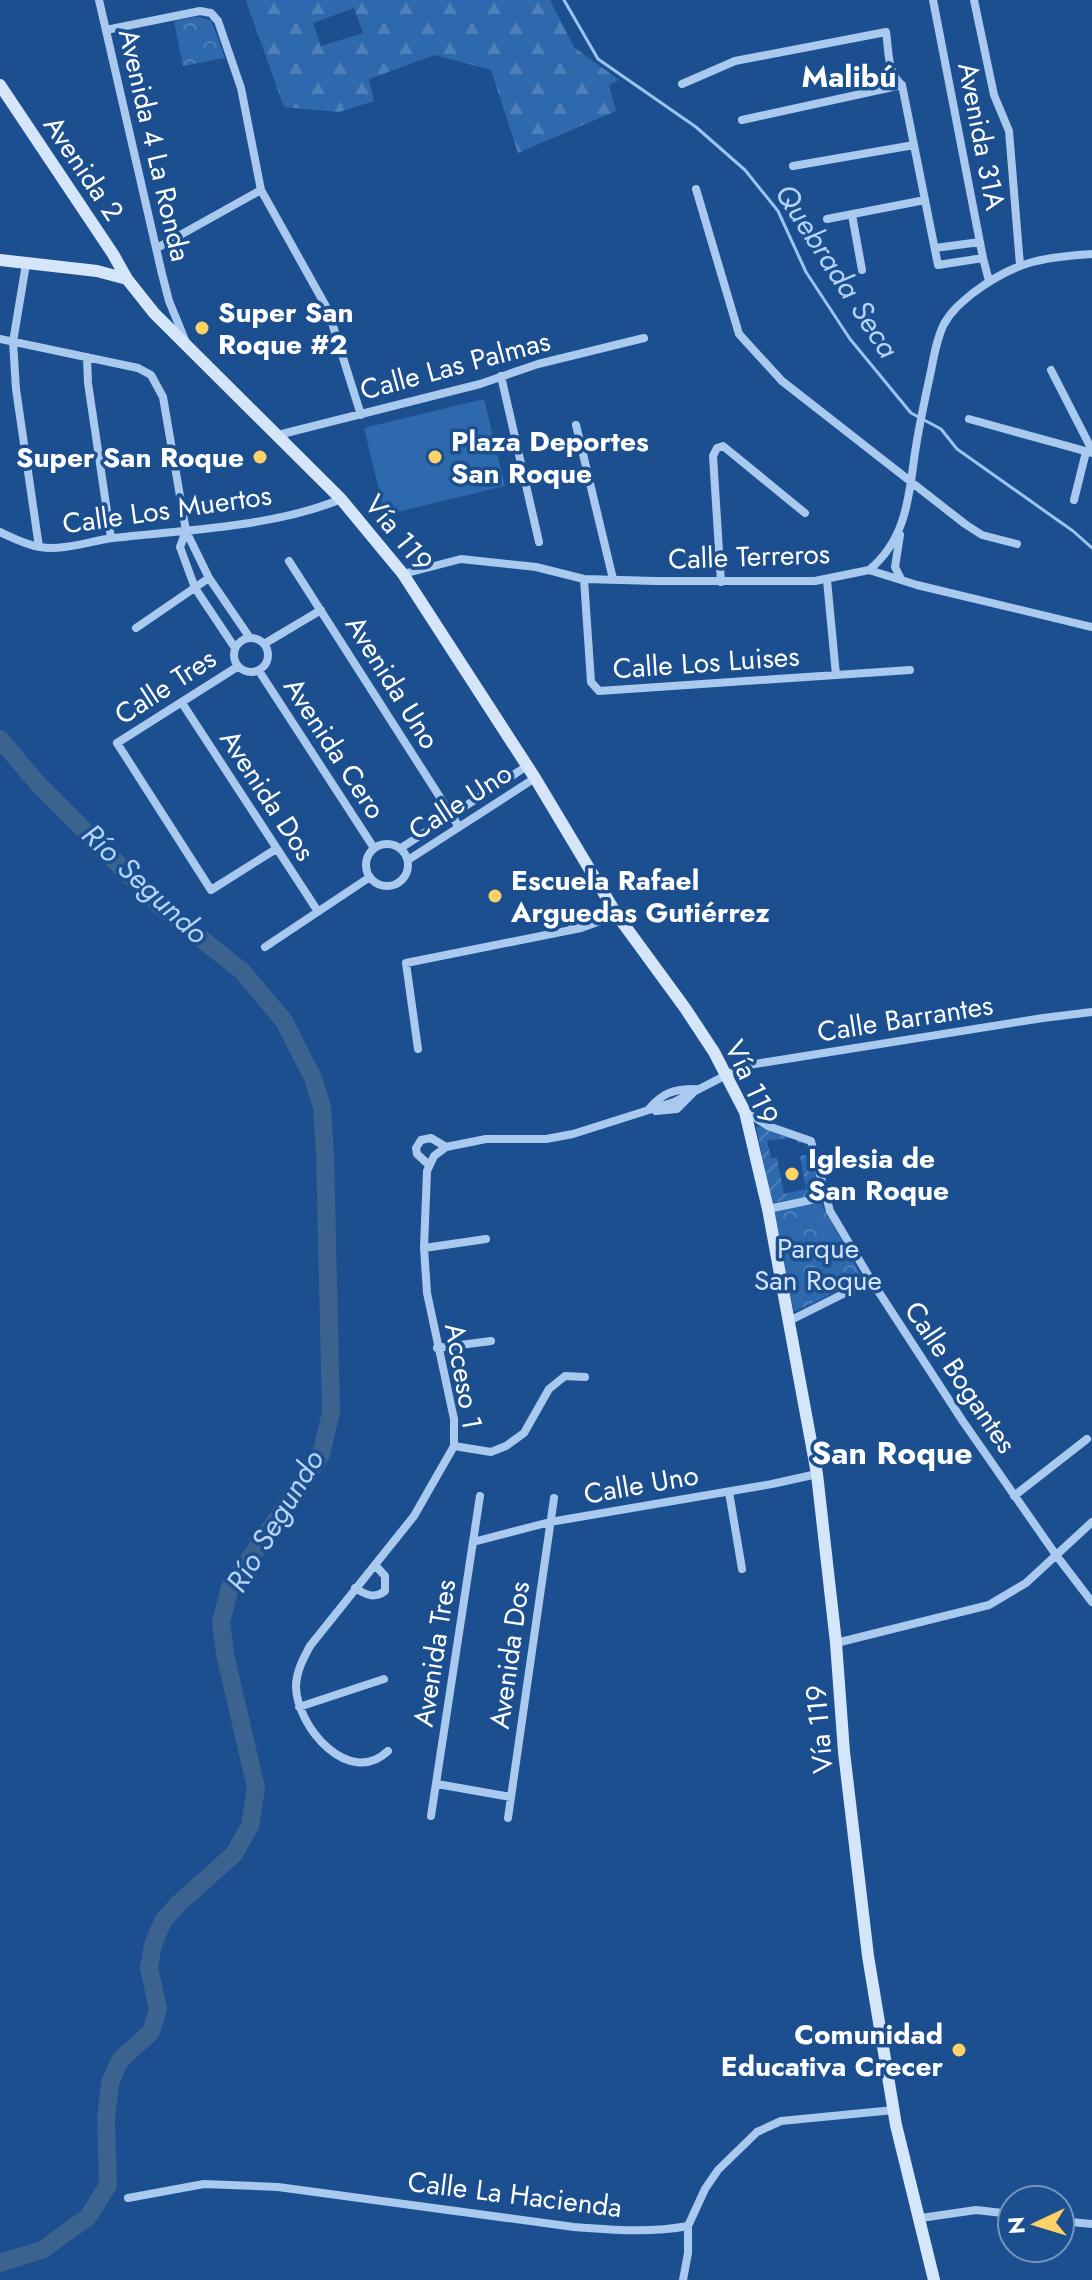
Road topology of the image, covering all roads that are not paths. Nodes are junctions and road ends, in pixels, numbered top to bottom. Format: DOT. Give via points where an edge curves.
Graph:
graph roads {
  1 [pos="99,0"];
  2 [pos="933,0"];
  3 [pos="974,0"];
  4 [pos="106,30"];
  5 [pos="682,84"];
  6 [pos="0,85"];
  7 [pos="902,85"];
  8 [pos="742,120"];
  9 [pos="914,145"];
  10 [pos="793,166"];
  11 [pos="696,189"];
  12 [pos="261,190"];
  13 [pos="925,200"];
  14 [pos="852,215"];
  15 [pos="827,219"];
  16 [pos="980,242"];
  17 [pos="157,248"];
  18 [pos="935,248"];
  19 [pos="113,254"];
  20 [pos="1092,254"];
  21 [pos="983,258"];
  22 [pos="0,260"];
  23 [pos="26,264"];
  24 [pos="1020,265"];
  25 [pos="862,270"];
  26 [pos="97,271"];
  27 [pos="127,279"];
  28 [pos="989,281"];
  29 [pos="169,301"];
  30 [pos="154,313"];
  31 [pos="644,338"];
  32 [pos="0,339"];
  33 [pos="13,342"];
  34 [pos="187,347"];
  35 [pos="87,357"];
  36 [pos="1051,370"];
  37 [pos="501,376"];
  38 [pos="361,415"];
  39 [pos="969,419"];
  40 [pos="576,425"];
  41 [pos="278,435"];
  42 [pos="1090,452"];
  43 [pos="911,482"];
  44 [pos="341,499"];
  45 [pos="1074,500"];
  46 [pos="805,513"];
  47 [pos="901,526"];
  48 [pos="186,531"];
  49 [pos="0,532"];
  50 [pos="111,538"];
  51 [pos="539,542"];
  52 [pos="1017,544"];
  53 [pos="39,547"];
  54 [pos="289,561"];
  55 [pos="869,570"];
  56 [pos="403,574"];
  57 [pos="209,578"];
  58 [pos="584,579"];
  59 [pos="613,579"];
  60 [pos="827,580"];
  61 [pos="901,580"];
  62 [pos="721,582"];
  63 [pos="195,588"];
  64 [pos="321,610"];
  65 [pos="1092,627"];
  66 [pos="136,628"];
  67 [pos="250,638"];
  68 [pos="264,644"];
  69 [pos="235,648"];
  70 [pos="237,667"];
  71 [pos="910,670"];
  72 [pos="259,671"];
  73 [pos="836,675"];
  74 [pos="182,703"];
  75 [pos="527,766"];
  76 [pos="535,778"];
  77 [pos="451,815"];
  78 [pos="459,827"];
  79 [pos="374,848"];
  80 [pos="401,848"];
  81 [pos="276,849"];
  82 [pos="408,860"];
  83 [pos="370,877"];
  84 [pos="317,910"];
  85 [pos="616,912"];
  86 [pos="265,947"];
  87 [pos="1092,1012"];
  88 [pos="418,1049"];
  89 [pos="728,1075"];
  90 [pos="745,1112"];
  91 [pos="446,1147"];
  92 [pos="429,1165"];
  93 [pos="825,1197"];
  94 [pos="768,1209"];
  95 [pos="486,1239"];
  96 [pos="424,1248"];
  97 [pos="871,1280"];
  98 [pos="789,1321"];
  99 [pos="491,1341"];
  100 [pos="437,1348"];
  101 [pos="585,1377"];
  102 [pos="1087,1439"];
  103 [pos="454,1446"];
  104 [pos="817,1474"];
  105 [pos="729,1492"];
  106 [pos="480,1496"];
  107 [pos="1014,1496"];
  108 [pos="554,1498"];
  109 [pos="550,1522"];
  110 [pos="1092,1522"];
  111 [pos="473,1542"];
  112 [pos="1056,1555"];
  113 [pos="375,1565"];
  114 [pos="742,1569"];
  115 [pos="355,1588"];
  116 [pos="1092,1602"];
  117 [pos="836,1643"];
  118 [pos="384,1679"];
  119 [pos="299,1707"];
  120 [pos="388,1751"];
  121 [pos="437,1784"];
  122 [pos="511,1797"];
  123 [pos="431,1816"];
  124 [pos="508,1818"];
  125 [pos="894,2110"];
  126 [pos="128,2198"];
  127 [pos="996,2212"];
  128 [pos="921,2218"];
  129 [pos="688,2226"];
  130 [pos="683,2280"];
  131 [pos="934,2280"];
  1 -- 4 [label="street, Avenida 4 La Ronda"];
  2 -- 16 [label="street, Avenida 31A"];
  3 -- 24 [label="street" via="994,95 1009,131"];
  4 -- 12 [label="street" via="211,13 241,88"];
  4 -- 17 [label="street, Avenida 4 La Ronda"];
  5 -- 7 [label="street" via="735,61 886,32 894,79"];
  6 -- 19 [label="main road, Avenida 2"];
  7 -- 8 [label="street"];
  7 -- 9 [label="street"];
  9 -- 10 [label="street"];
  9 -- 13 [label="street"];
  11 -- 43 [label="street" via="739,334 782,381"];
  12 -- 17 [label="street"];
  12 -- 38 [label="street" via="328,310"];
  13 -- 14 [label="street"];
  13 -- 18 [label="street"];
  14 -- 15 [label="street"];
  14 -- 25 [label="street"];
  16 -- 18 [label="street"];
  16 -- 21 [label="street, Avenida 31A"];
  17 -- 29 [label="street, Avenida 4 La Ronda"];
  18 -- 21 [label="street" via="938,265"];
  19 -- 26 [label="main road" via="112,266"];
  19 -- 27 [label="main road, Avenida 2"];
  20 -- 24 [label="street"];
  21 -- 28 [label="street, Avenida 31A"];
  22 -- 23 [label="main road"];
  23 -- 26 [label="main road"];
  23 -- 33 [label="street"];
  24 -- 28 [label="street"];
  26 -- 27 [label="main road"];
  27 -- 30 [label="main road, Vía 119"];
  28 -- 43 [label="street" via="961,302 937,341"];
  29 -- 30 [label="street, Avenida 4 La Ronda"];
  29 -- 34 [label="street, Avenida 4 La Ronda"];
  30 -- 34 [label="main road, Vía 119"];
  31 -- 37 [label="street, Calle Las Palmas"];
  32 -- 33 [label="street"];
  33 -- 35 [label="street"];
  33 -- 53 [label="street"];
  34 -- 41 [label="main road, Vía 119"];
  35 -- 48 [label="street" via="151,375 163,397"];
  35 -- 50 [label="street"];
  36 -- 42 [label="street"];
  37 -- 38 [label="street, Calle Las Palmas"];
  37 -- 51 [label="street"];
  38 -- 41 [label="street, Calle Las Palmas"];
  39 -- 42 [label="street"];
  40 -- 59 [label="street"];
  41 -- 44 [label="main road, Vía 119"];
  42 -- 45 [label="street"];
  43 -- 47 [label="street"];
  43 -- 52 [label="street" via="982,535"];
  44 -- 48 [label="street, Calle Los Muertos" via="292,514"];
  44 -- 56 [label="main road, Vía 119"];
  46 -- 62 [label="street" via="723,446 717,448 713,456"];
  47 -- 55 [label="street"];
  47 -- 61 [label="street" via="895,567"];
  48 -- 50 [label="street, Calle Los Muertos"];
  48 -- 57 [label="street"];
  48 -- 63 [label="street" via="180,547"];
  49 -- 53 [label="street, Calle Los Muertos"];
  50 -- 53 [label="street, Calle Los Muertos"];
  54 -- 64 [label="street, Avenida Uno"];
  55 -- 60 [label="street, Calle Terreros"];
  55 -- 61 [label="street, Calle Terreros"];
  56 -- 58 [label="street, Calle Terreros" via="461,559 536,567"];
  56 -- 75 [label="main road, Vía 119"];
  57 -- 63 [label="street"];
  57 -- 67 [label="street"];
  58 -- 59 [label="street, Calle Terreros"];
  58 -- 73 [label="street, Calle Los Luises" via="591,682 599,691"];
  59 -- 62 [label="street, Calle Terreros"];
  60 -- 62 [label="street, Calle Terreros"];
  60 -- 73 [label="street, Calle Los Luises"];
  61 -- 65 [label="street, Calle Terreros"];
  63 -- 66 [label="street"];
  63 -- 69 [label="street"];
  64 -- 68 [label="street"];
  64 -- 77 [label="street, Avenida Uno"];
  67 -- 68 [label="street"];
  67 -- 69 [label="street"];
  68 -- 72 [label="street" via="268,656"];
  69 -- 70 [label="street"];
  70 -- 72 [label="street"];
  70 -- 74 [label="street, Calle Tres"];
  71 -- 73 [label="street, Calle Los Luises"];
  72 -- 79 [label="street, Avenida Cero"];
  74 -- 81 [label="street, Avenida Dos"];
  74 -- 81 [label="street, Calle Tres" via="117,743 211,890"];
  75 -- 76 [label="main road, Vía 119"];
  75 -- 77 [label="street, Calle Uno"];
  76 -- 78 [label="street, Calle Uno"];
  76 -- 85 [label="main road, Vía 119"];
  77 -- 78 [label="street, Avenida Uno"];
  77 -- 80 [label="street, Calle Uno"];
  78 -- 82 [label="street, Calle Uno"];
  79 -- 80 [label="street"];
  79 -- 83 [label="street" via="367,859"];
  80 -- 82 [label="street"];
  81 -- 84 [label="street, Avenida Dos"];
  82 -- 83 [label="street" via="399,883 387,886"];
  83 -- 84 [label="street"];
  84 -- 86 [label="street"];
  85 -- 88 [label="street" via="570,929 406,963"];
  85 -- 89 [label="main road, Vía 119"];
  87 -- 89 [label="street, Calle Barrantes" via="755,1064"];
  89 -- 90 [label="main road, Vía 119"];
  89 -- 91 [label="street" via="674,1102 573,1134"];
  90 -- 93 [label="street, Calle Bogantes" via="811,1141"];
  90 -- 94 [label="main road, Vía 119"];
  91 -- 92 [label="street"];
  91 -- 92 [label="street, Acceso 1" via="431,1138 421,1140 417,1154"];
  92 -- 96 [label="street, Acceso 1"];
  93 -- 94 [label="street"];
  93 -- 97 [label="street, Calle Bogantes"];
  94 -- 98 [label="main road, Vía 119"];
  95 -- 96 [label="street"];
  96 -- 100 [label="street, Acceso 1"];
  97 -- 98 [label="street"];
  97 -- 107 [label="street, Calle Bogantes"];
  98 -- 104 [label="main road, Vía 119"];
  99 -- 100 [label="street"];
  100 -- 103 [label="street, Acceso 1" via="454,1419"];
  101 -- 103 [label="street" via="565,1376 549,1389 524,1433 506,1446 491,1452"];
  102 -- 107 [label="street"];
  103 -- 113 [label="street, Acceso 1" via="414,1516"];
  104 -- 105 [label="street, Calle Uno"];
  104 -- 117 [label="main road, Vía 119"];
  105 -- 109 [label="street, Calle Uno"];
  105 -- 114 [label="street"];
  106 -- 111 [label="street, Avenida Tres"];
  107 -- 112 [label="street, Calle Bogantes"];
  108 -- 109 [label="street, Avenida Dos"];
  109 -- 111 [label="street, Calle Uno"];
  109 -- 122 [label="street, Avenida Dos"];
  110 -- 112 [label="street"];
  111 -- 121 [label="street, Avenida Tres"];
  112 -- 116 [label="street, Calle Bogantes"];
  112 -- 117 [label="street" via="1026,1583 989,1605"];
  113 -- 115 [label="street, Acceso 1"];
  113 -- 115 [label="street" via="385,1576 385,1591 370,1596"];
  115 -- 119 [label="street, Acceso 1" via="303,1659 296,1688"];
  117 -- 125 [label="main road, Vía 119" via="856,1860"];
  118 -- 119 [label="street"];
  119 -- 120 [label="street" via="310,1729 336,1755 368,1763"];
  121 -- 122 [label="street"];
  121 -- 123 [label="street, Avenida Tres"];
  122 -- 124 [label="street, Avenida Dos"];
  125 -- 128 [label="main road, Vía 119"];
  125 -- 129 [label="street" via="781,2121 757,2132 718,2170"];
  126 -- 129 [label="street, Calle La Hacienda" via="204,2184 278,2187 574,2227"];
  127 -- 128 [label="street"];
  128 -- 131 [label="main road, Vía 119"];
  129 -- 130 [label="street"];
}
